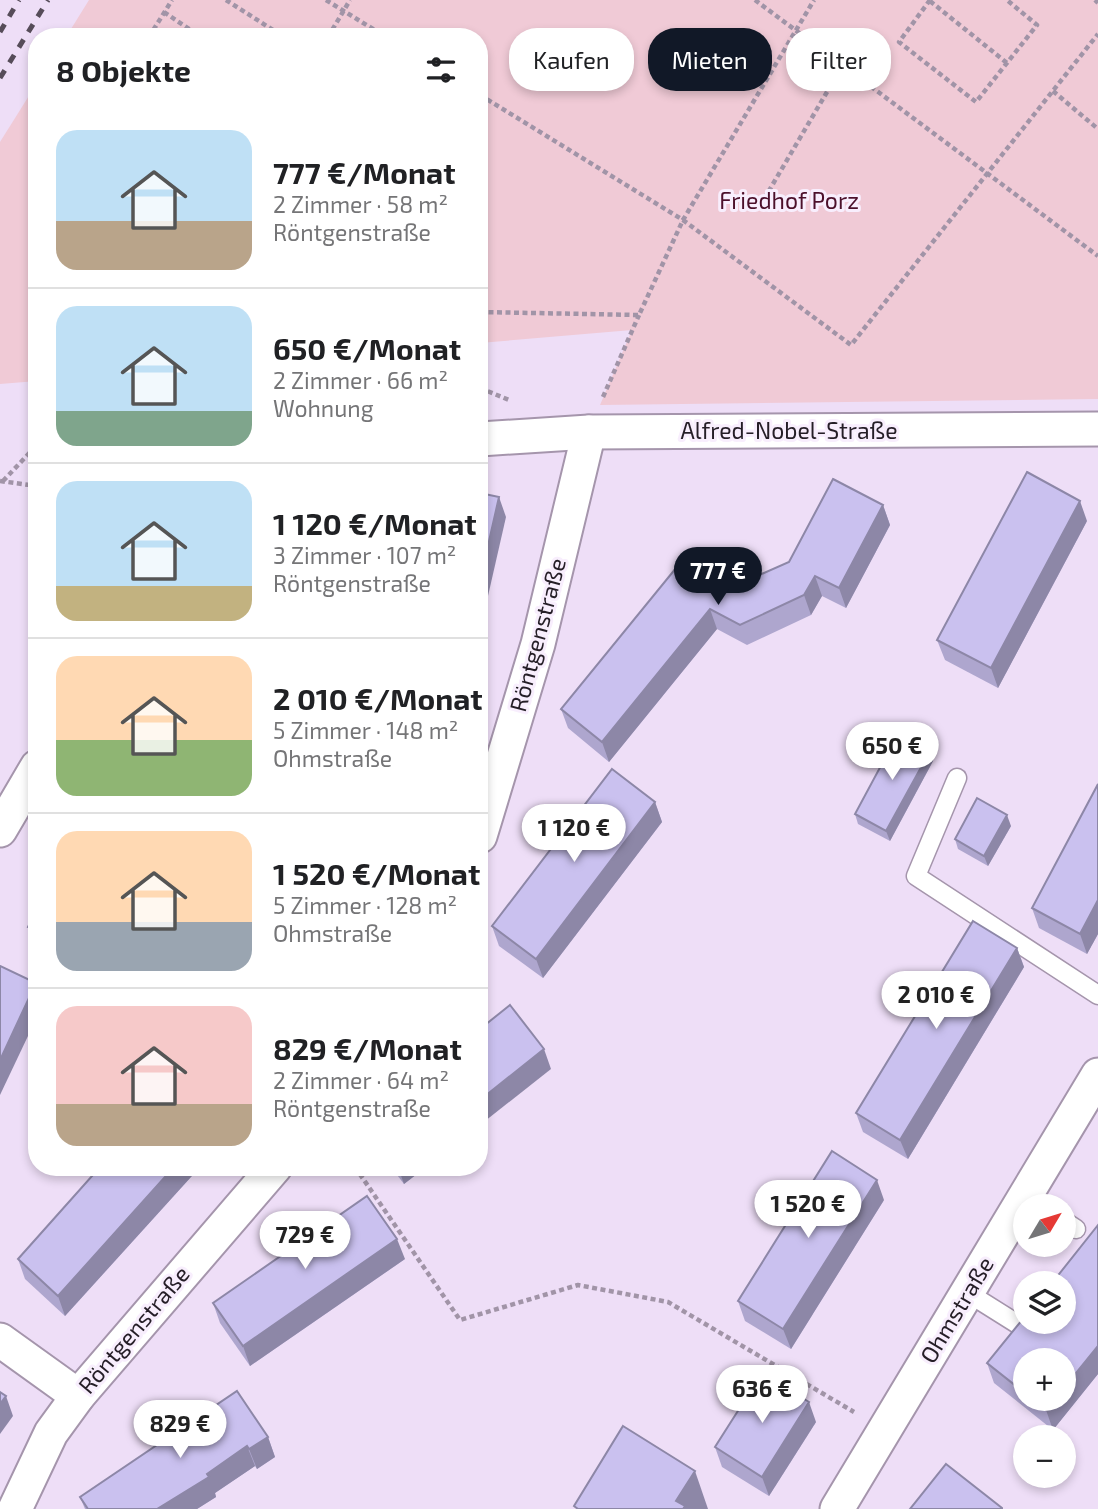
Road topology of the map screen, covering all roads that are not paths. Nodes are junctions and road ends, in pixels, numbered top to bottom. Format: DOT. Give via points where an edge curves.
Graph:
graph roads {
  1 [pos="1098,429"];
  2 [pos="589,432"];
  3 [pos="488,438"];
  4 [pos="957,778"];
  5 [pos="28,782"];
  6 [pos="488,810"];
  7 [pos="0,830"];
  8 [pos="1098,995"];
  9 [pos="1096,1083"];
  10 [pos="267,1176"];
  11 [pos="1036,1194"];
  12 [pos="1013,1229"];
  13 [pos="968,1293"];
  14 [pos="1013,1321"];
  15 [pos="0,1340"];
  16 [pos="78,1396"];
  17 [pos="15,1509"];
  18 [pos="837,1509"];
  1 -- 2 [label="street, Alfred-Nobel-Straße"];
  2 -- 3 [label="street, Alfred-Nobel-Straße"];
  2 -- 6 [label="street, Röntgenstraße" via="538,644"];
  4 -- 8 [label="lane" via="916,876"];
  5 -- 7 [label="street"];
  9 -- 11 [label="street, Ohmstraße"];
  10 -- 16 [label="street, Röntgenstraße"];
  12 -- 13 [label="street, Ohmstraße"];
  13 -- 14 [label="lane"];
  13 -- 18 [label="street, Ohmstraße"];
  15 -- 16 [label="street"];
  16 -- 17 [label="street, Röntgenstraße" via="51,1433"];
}
